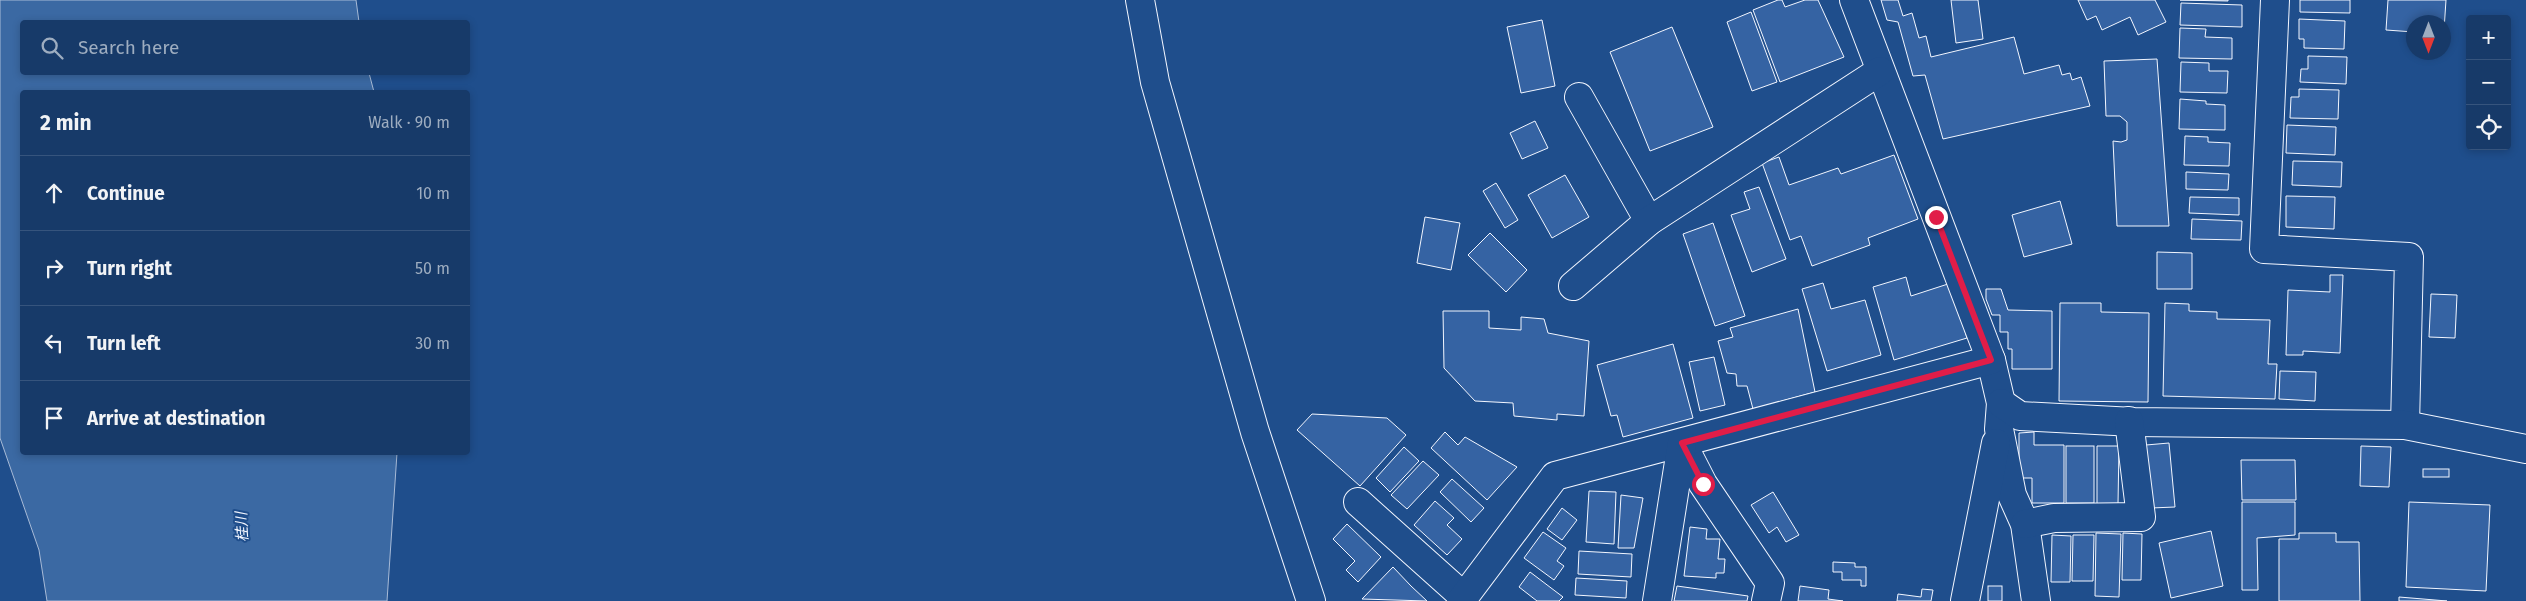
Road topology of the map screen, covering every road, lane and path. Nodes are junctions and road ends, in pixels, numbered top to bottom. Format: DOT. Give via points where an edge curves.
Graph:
graph roads {
  1 [pos="1140,0"];
  2 [pos="1854,0"];
  3 [pos="2275,0"];
  4 [pos="1880,70"];
  5 [pos="1579,97"];
  6 [pos="1649,221"];
  7 [pos="1573,286"];
  8 [pos="1991,360"];
  9 [pos="2000,416"];
  10 [pos="2129,421"];
  11 [pos="2405,425"];
  12 [pos="1682,443"];
  13 [pos="2526,449"];
  14 [pos="1358,502"];
  15 [pos="2025,524"];
  16 [pos="1463,599"];
  17 [pos="1311,601"];
  18 [pos="1656,601"];
  19 [pos="1766,601"];
  20 [pos="1965,601"];
  21 [pos="2036,601"];
  1 -- 17 [label="street" via="1155,82 1255,432"];
  2 -- 4 [label="street"];
  3 -- 11 [label="street" via="2264,249 2409,256"];
  4 -- 6 [label="street"];
  4 -- 8 [label="street"];
  5 -- 6 [label="street"];
  6 -- 7 [label="street"];
  8 -- 9 [label="street"];
  8 -- 12 [label="street"];
  9 -- 10 [label="street"];
  9 -- 15 [label="street" via="2012,495"];
  9 -- 20 [label="street"];
  10 -- 11 [label="street"];
  10 -- 15 [label="street" via="2140,517 2054,518"];
  11 -- 13 [label="street"];
  12 -- 16 [label="street" via="1555,476"];
  12 -- 18 [label="street"];
  12 -- 19 [label="street" via="1703,484 1770,583"];
  14 -- 16 [label="street"];
  15 -- 21 [label="street"];
}
